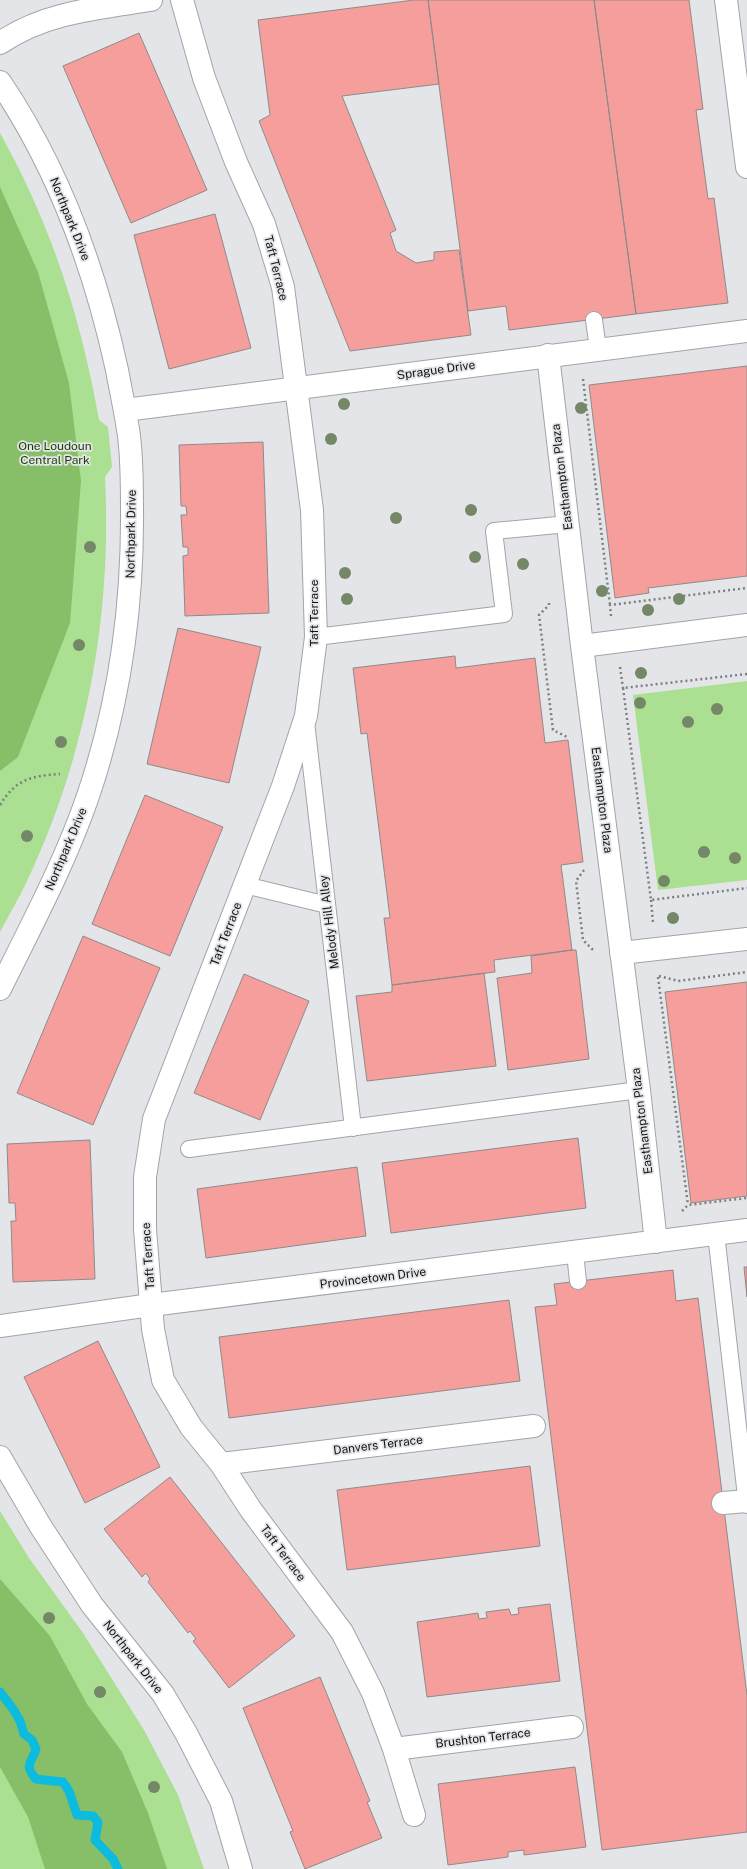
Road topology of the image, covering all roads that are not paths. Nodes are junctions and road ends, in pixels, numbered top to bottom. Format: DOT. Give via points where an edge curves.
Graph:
graph roads {
  1 [pos="151,0"];
  2 [pos="182,0"];
  3 [pos="726,0"];
  4 [pos="0,43"];
  5 [pos="0,82"];
  6 [pos="747,167"];
  7 [pos="594,320"];
  8 [pos="747,330"];
  9 [pos="598,349"];
  10 [pos="548,355"];
  11 [pos="296,389"];
  12 [pos="125,410"];
  13 [pos="568,524"];
  14 [pos="747,625"];
  15 [pos="316,637"];
  16 [pos="582,646"];
  17 [pos="306,716"];
  18 [pos="245,885"];
  19 [pos="327,905"];
  20 [pos="747,939"];
  21 [pos="621,953"];
  22 [pos="0,989"];
  23 [pos="639,1090"];
  24 [pos="353,1128"];
  25 [pos="189,1149"];
  26 [pos="747,1230"];
  27 [pos="716,1234"];
  28 [pos="656,1242"];
  29 [pos="575,1253"];
  30 [pos="578,1281"];
  31 [pos="152,1305"];
  32 [pos="0,1326"];
  33 [pos="534,1426"];
  34 [pos="0,1457"];
  35 [pos="221,1464"];
  36 [pos="747,1501"];
  37 [pos="723,1503"];
  38 [pos="747,1505"];
  39 [pos="572,1726"];
  40 [pos="394,1749"];
  41 [pos="414,1816"];
  42 [pos="241,1869"];
  1 -- 4 [label="street" via="49,18 16,32"];
  2 -- 11 [label="street, Taft Terrace" via="204,78 266,231 283,287"];
  3 -- 6 [label="street"];
  5 -- 12 [label="street, Northpark Drive" via="49,167 73,222 110,339"];
  7 -- 9 [label="lane"];
  8 -- 9 [label="street, Sprague Drive"];
  9 -- 10 [label="street, Sprague Drive"];
  10 -- 11 [label="street, Sprague Drive"];
  10 -- 13 [label="street, Easthampton Plaza"];
  11 -- 12 [label="street, Sprague Drive"];
  11 -- 15 [label="street, Taft Terrace" via="312,510"];
  12 -- 22 [label="street, Northpark Drive" via="130,452 132,544 128,623 110,721 85,804 51,886"];
  13 -- 15 [label="lane" via="494,531 504,614"];
  13 -- 16 [label="street, Easthampton Plaza"];
  14 -- 16 [label="street"];
  15 -- 17 [label="street, Taft Terrace"];
  16 -- 21 [label="street, Easthampton Plaza"];
  17 -- 18 [label="street, Taft Terrace" via="283,786"];
  17 -- 19 [label="lane, Melody Hill Alley"];
  18 -- 19 [label="lane"];
  18 -- 31 [label="street, Taft Terrace" via="154,1120 145,1178 145,1229"];
  19 -- 24 [label="lane, Melody Hill Alley"];
  20 -- 21 [label="street"];
  21 -- 23 [label="street, Easthampton Plaza"];
  23 -- 24 [label="lane"];
  23 -- 28 [label="street, Easthampton Plaza"];
  24 -- 25 [label="lane"];
  26 -- 27 [label="street, Provincetown Drive"];
  27 -- 28 [label="street, Provincetown Drive"];
  27 -- 36 [label="lane"];
  28 -- 29 [label="street, Provincetown Drive"];
  29 -- 30 [label="lane"];
  29 -- 31 [label="street, Provincetown Drive"];
  31 -- 32 [label="street, Provincetown Drive"];
  31 -- 35 [label="street, Taft Terrace" via="153,1329 163,1380 191,1427"];
  33 -- 35 [label="street, Danvers Terrace"];
  34 -- 42 [label="street, Northpark Drive" via="41,1527 92,1605 163,1694 186,1733 221,1801"];
  35 -- 40 [label="street, Taft Terrace" via="251,1510 342,1632 373,1693"];
  36 -- 37 [label="street"];
  36 -- 38 [label="lane"];
  39 -- 40 [label="street, Brushton Terrace"];
  40 -- 41 [label="street, Taft Terrace"];
}
